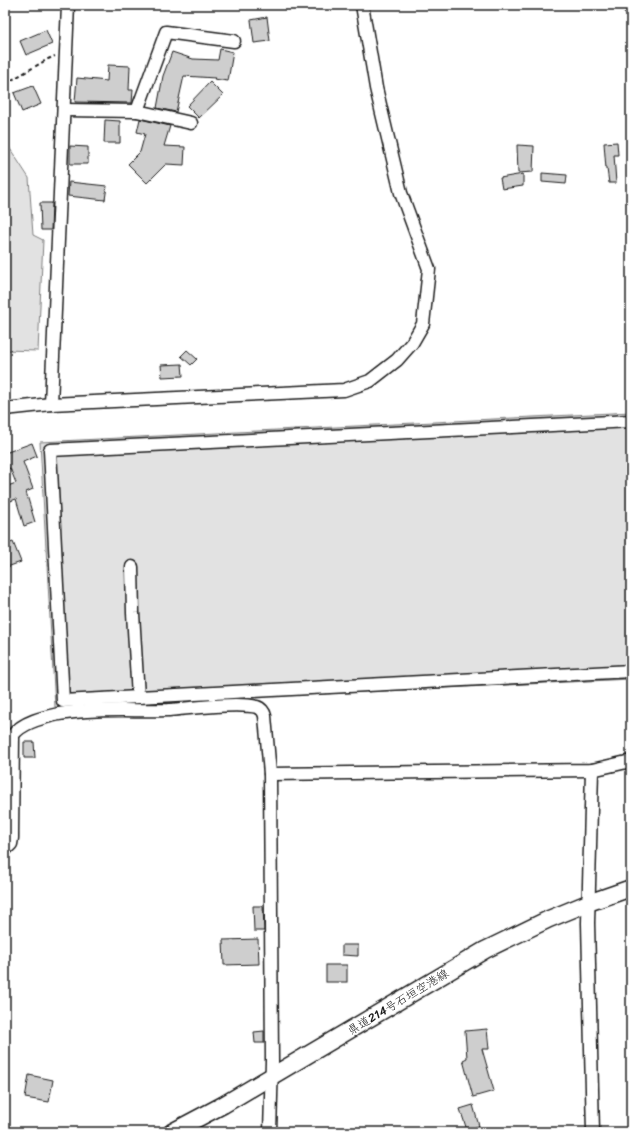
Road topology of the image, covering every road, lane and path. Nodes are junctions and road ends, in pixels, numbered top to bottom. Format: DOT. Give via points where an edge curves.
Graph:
graph roads {
  1 [pos="68,5"];
  2 [pos="362,5"];
  3 [pos="628,5"];
  4 [pos="631,10"];
  5 [pos="234,41"];
  6 [pos="66,52"];
  7 [pos="5,84"];
  8 [pos="64,110"];
  9 [pos="137,111"];
  10 [pos="191,123"];
  11 [pos="51,404"];
  12 [pos="5,409"];
  13 [pos="631,421"];
  14 [pos="132,567"];
  15 [pos="631,671"];
  16 [pos="138,697"];
  17 [pos="631,761"];
  18 [pos="592,770"];
  19 [pos="270,774"];
  20 [pos="5,850"];
  21 [pos="631,888"];
  22 [pos="588,903"];
  23 [pos="271,1077"];
  24 [pos="172,1132"];
  25 [pos="270,1132"];
  26 [pos="593,1132"];
  1 -- 6 [label="street"];
  2 -- 11 [label="street" via="376,88 399,186 429,269 423,324 412,343 397,360 370,381 344,390"];
  3 -- 4 [label="street"];
  5 -- 9 [label="street" via="166,32"];
  6 -- 7 [label="path" via="48,59"];
  6 -- 8 [label="street"];
  8 -- 9 [label="street"];
  8 -- 11 [label="street"];
  9 -- 10 [label="street"];
  11 -- 12 [label="street"];
  13 -- 16 [label="street" via="50,450 63,701"];
  14 -- 16 [label="street"];
  15 -- 16 [label="street"];
  17 -- 18 [label="street"];
  18 -- 19 [label="street"];
  18 -- 22 [label="street"];
  19 -- 20 [label="street" via="265,716 258,707 97,710 58,714 22,726 13,735 12,838 11,844"];
  19 -- 23 [label="street"];
  21 -- 22 [label="main road, 県道214号石垣空港線"];
  22 -- 23 [label="main road, 県道214号石垣空港線" via="485,950"];
  22 -- 26 [label="street"];
  23 -- 24 [label="main road, 県道214号石垣空港線"];
  23 -- 25 [label="street"];
}
